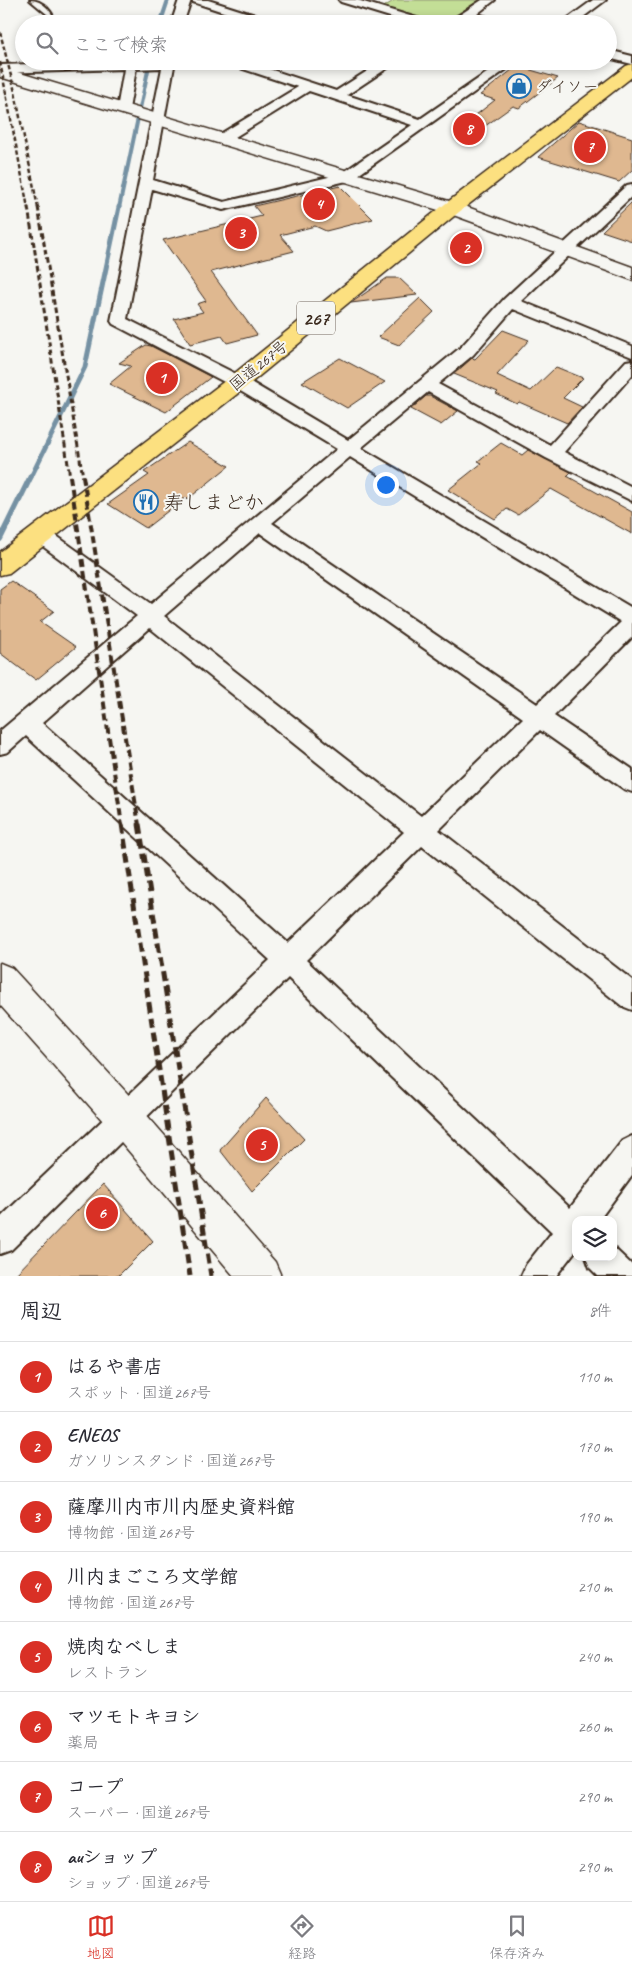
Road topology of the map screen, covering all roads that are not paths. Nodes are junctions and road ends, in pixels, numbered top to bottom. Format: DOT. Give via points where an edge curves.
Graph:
graph roads {
  1 [pos="33,0"];
  2 [pos="184,0"];
  3 [pos="197,0"];
  4 [pos="345,0"];
  5 [pos="390,0"];
  6 [pos="489,0"];
  7 [pos="600,0"];
  8 [pos="376,9"];
  9 [pos="51,15"];
  10 [pos="180,15"];
  11 [pos="244,15"];
  12 [pos="396,15"];
  13 [pos="468,15"];
  14 [pos="579,15"];
  15 [pos="617,56"];
  16 [pos="632,60"];
  17 [pos="15,68"];
  18 [pos="0,70"];
  19 [pos="135,70"];
  20 [pos="164,70"];
  21 [pos="259,70"];
  22 [pos="378,70"];
  23 [pos="499,70"];
  24 [pos="632,70"];
  25 [pos="308,86"];
  26 [pos="337,96"];
  27 [pos="128,110"];
  28 [pos="154,118"];
  29 [pos="421,124"];
  30 [pos="222,139"];
  31 [pos="346,177"];
  32 [pos="145,182"];
  33 [pos="630,193"];
  34 [pos="452,208"];
  35 [pos="565,250"];
  36 [pos="632,274"];
  37 [pos="510,302"];
  38 [pos="632,352"];
  39 [pos="632,365"];
  40 [pos="238,382"];
  41 [pos="428,385"];
  42 [pos="348,448"];
  43 [pos="552,454"];
  44 [pos="632,495"];
  45 [pos="259,522"];
  46 [pos="40,534"];
  47 [pos="0,566"];
  48 [pos="151,617"];
  49 [pos="632,618"];
  50 [pos="632,624"];
  51 [pos="539,717"];
  52 [pos="27,723"];
  53 [pos="0,745"];
  54 [pos="632,782"];
  55 [pos="421,830"];
  56 [pos="287,959"];
  57 [pos="0,980"];
  58 [pos="632,997"];
  59 [pos="124,1117"];
  60 [pos="632,1151"];
  61 [pos="584,1216"];
  62 [pos="572,1223"];
  63 [pos="572,1232"];
  64 [pos="0,1239"];
  65 [pos="605,1261"];
  66 [pos="261,1276"];
  67 [pos="537,1276"];
  68 [pos="621,1276"];
  1 -- 9 [label="lane"];
  2 -- 10 [label="street"];
  3 -- 11 [label="street"];
  4 -- 8 [label="street"];
  5 -- 8 [label="street"];
  6 -- 13 [label="street"];
  7 -- 14 [label="street"];
  8 -- 12 [label="street"];
  15 -- 16 [label="street"];
  17 -- 18 [label="street"];
  18 -- 27 [label="street"];
  19 -- 27 [label="street"];
  20 -- 28 [label="street"];
  21 -- 25 [label="street"];
  22 -- 26 [label="street"];
  23 -- 29 [label="street"];
  24 -- 34 [label="highway, 国道267号 / 267"];
  25 -- 26 [label="street"];
  25 -- 30 [label="street"];
  26 -- 29 [label="street"];
  27 -- 28 [label="street"];
  28 -- 30 [label="street"];
  28 -- 32 [label="street"];
  29 -- 31 [label="street"];
  30 -- 31 [label="street"];
  31 -- 32 [label="street" via="223,206"];
  31 -- 34 [label="street"];
  32 -- 40 [label="street" via="119,321"];
  33 -- 35 [label="street"];
  34 -- 35 [label="street"];
  34 -- 40 [label="highway, 国道267号 / 267"];
  35 -- 36 [label="street"];
  35 -- 37 [label="street"];
  37 -- 38 [label="street"];
  37 -- 41 [label="street" via="467,351"];
  39 -- 43 [label="street"];
  40 -- 42 [label="street"];
  40 -- 46 [label="highway, 国道267号 / 267"];
  41 -- 42 [label="street"];
  41 -- 43 [label="street"];
  42 -- 45 [label="street"];
  42 -- 49 [label="street"];
  43 -- 44 [label="street"];
  45 -- 48 [label="street"];
  45 -- 51 [label="street"];
  46 -- 47 [label="highway, 国道267号 / 267"];
  46 -- 48 [label="street"];
  48 -- 52 [label="street"];
  48 -- 55 [label="street"];
  50 -- 51 [label="street"];
  51 -- 54 [label="street"];
  51 -- 55 [label="street"];
  52 -- 53 [label="street"];
  52 -- 56 [label="street"];
  55 -- 56 [label="street"];
  55 -- 58 [label="street"];
  56 -- 59 [label="street"];
  56 -- 62 [label="street"];
  57 -- 59 [label="street"];
  59 -- 64 [label="street"];
  59 -- 66 [label="street"];
  60 -- 61 [label="street"];
  63 -- 67 [label="street"];
  65 -- 68 [label="street"];
}
